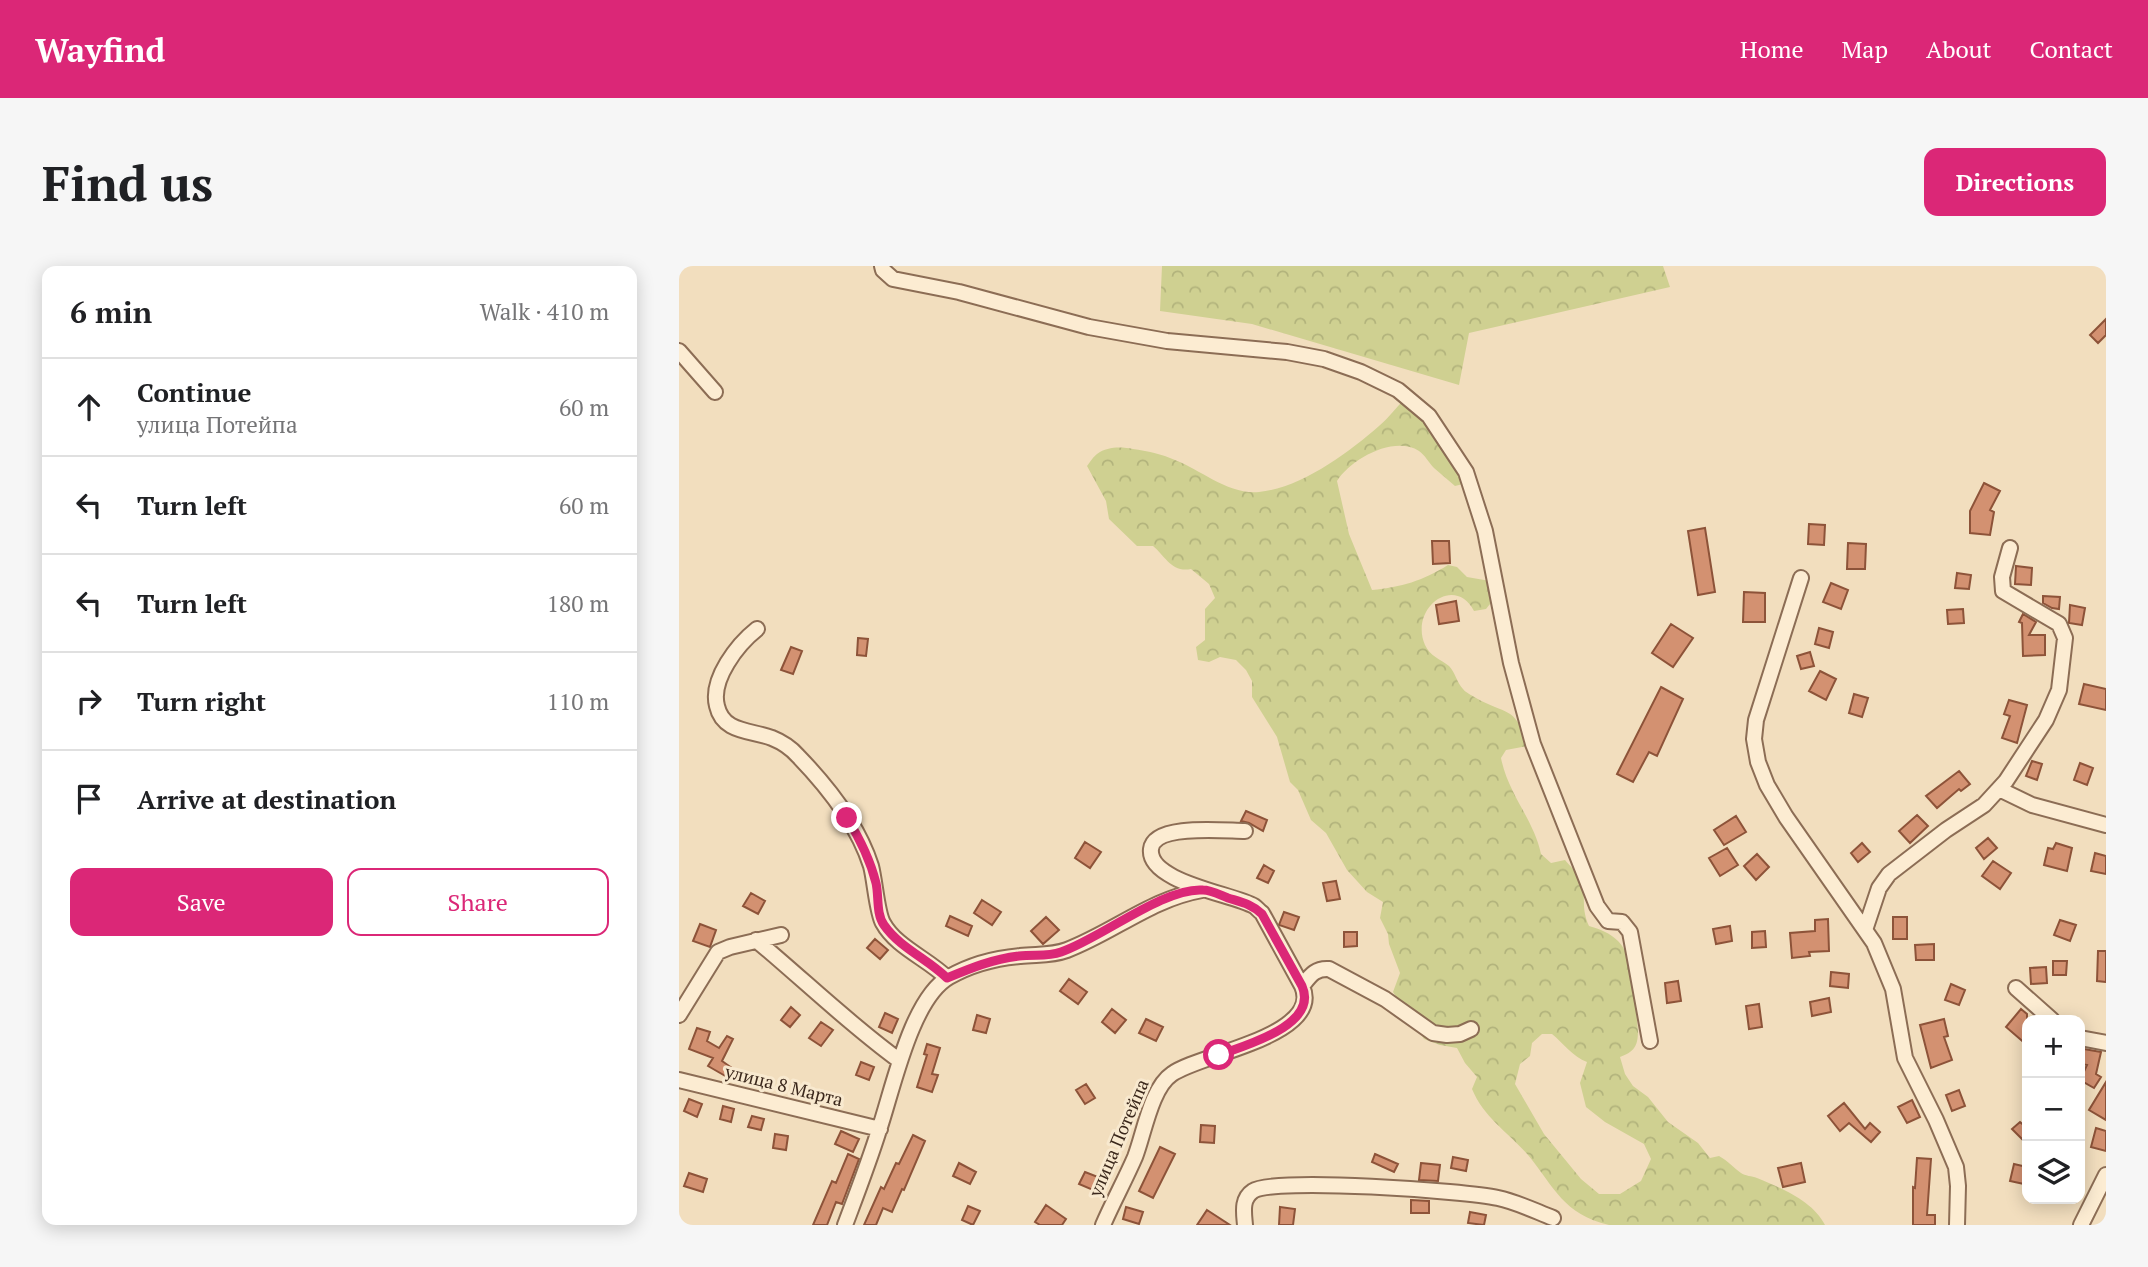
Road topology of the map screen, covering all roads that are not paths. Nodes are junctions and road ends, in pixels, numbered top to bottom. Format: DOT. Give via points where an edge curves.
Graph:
graph roads {
  1 [pos="881,266"];
  2 [pos="679,351"];
  3 [pos="715,392"];
  4 [pos="2010,548"];
  5 [pos="1801,578"];
  6 [pos="757,629"];
  7 [pos="1999,789"];
  8 [pos="2106,825"];
  9 [pos="1245,831"];
  10 [pos="1202,890"];
  11 [pos="1865,930"];
  12 [pos="781,935"];
  13 [pos="756,940"];
  14 [pos="947,978"];
  15 [pos="1302,986"];
  16 [pos="2016,988"];
  17 [pos="679,1015"];
  18 [pos="2046,1015"];
  19 [pos="1471,1029"];
  20 [pos="2085,1039"];
  21 [pos="1650,1041"];
  22 [pos="2106,1043"];
  23 [pos="900,1060"];
  24 [pos="679,1080"];
  25 [pos="880,1129"];
  26 [pos="2106,1175"];
  27 [pos="1553,1218"];
  28 [pos="845,1225"];
  29 [pos="1103,1225"];
  30 [pos="1245,1225"];
  31 [pos="1957,1225"];
  32 [pos="2081,1225"];
  1 -- 21 [label="street" via="893,279 1089,327 1324,359 1398,390 1429,416 1466,472 1485,531 1511,663 1533,744 1597,906 1608,920 1622,922 1630,932"];
  2 -- 3 [label="street"];
  4 -- 7 [label="street" via="2003,590 2059,624 2065,638 2059,690 2046,720"];
  5 -- 11 [label="street" via="1756,720 1756,751 1773,796"];
  6 -- 14 [label="street" via="735,650 721,677 716,705 722,718 728,725 785,744 822,783 861,841 877,886 883,924"];
  7 -- 8 [label="street" via="2032,805"];
  7 -- 11 [label="street" via="1889,874 1879,888"];
  9 -- 10 [label="street" via="1178,831 1152,843 1150,854 1157,866"];
  10 -- 14 [label="street" via="1149,906 1093,939 1050,956 989,961"];
  10 -- 15 [label="street" via="1253,906 1262,914"];
  11 -- 31 [label="street" via="1893,989 1905,1059 1956,1167"];
  12 -- 13 [label="street"];
  13 -- 17 [label="street" via="719,952"];
  13 -- 23 [label="street"];
  14 -- 23 [label="street" via="930,995"];
  15 -- 19 [label="street" via="1313,972 1329,969 1385,999 1433,1033 1460,1034"];
  15 -- 29 [label="street, улица Потейпа" via="1305,1005 1290,1023 1169,1075 1160,1086 1135,1157"];
  16 -- 18 [label="street"];
  20 -- 22 [label="street"];
  23 -- 25 [label="street"];
  24 -- 25 [label="street, улица 8 Марта"];
  25 -- 28 [label="street"];
  26 -- 32 [label="street"];
  27 -- 30 [label="street" via="1500,1198 1465,1193 1273,1185 1252,1191 1246,1199"];
}
